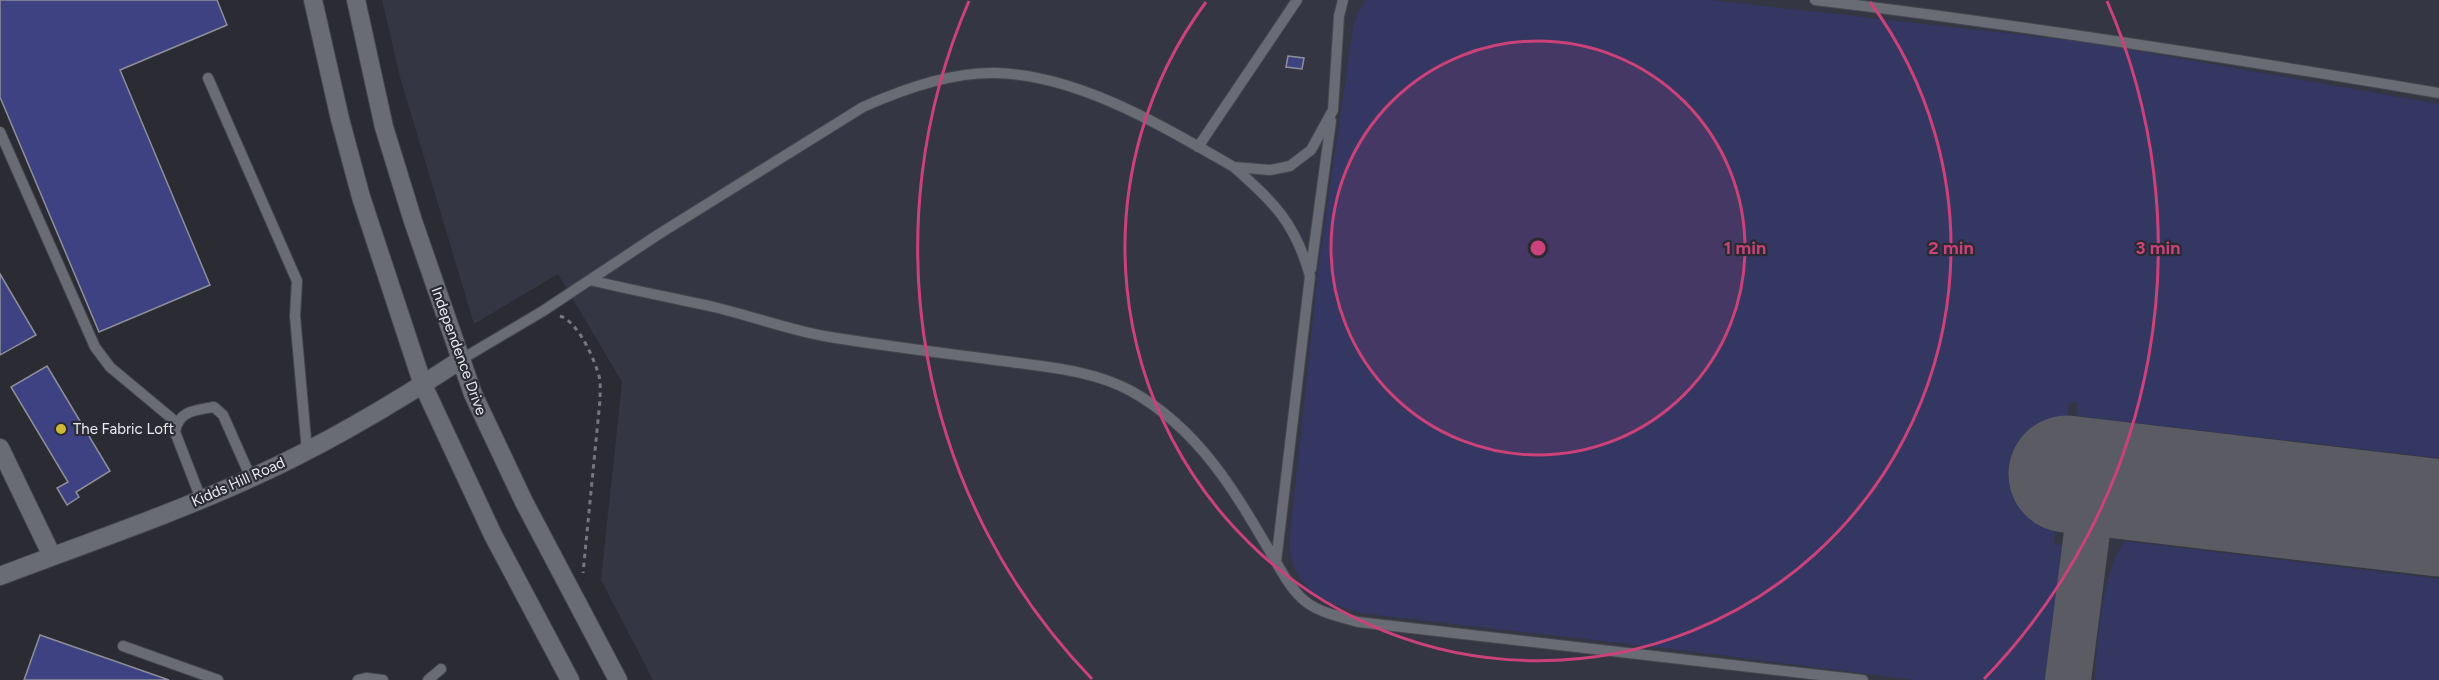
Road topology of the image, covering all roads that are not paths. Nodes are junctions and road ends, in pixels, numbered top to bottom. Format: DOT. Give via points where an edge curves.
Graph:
graph roads {
  1 [pos="313,0"];
  2 [pos="356,0"];
  3 [pos="1297,0"];
  4 [pos="1343,0"];
  5 [pos="1815,0"];
  6 [pos="208,78"];
  7 [pos="2439,93"];
  8 [pos="1332,110"];
  9 [pos="0,132"];
  10 [pos="1198,147"];
  11 [pos="1234,167"];
  12 [pos="1310,276"];
  13 [pos="590,280"];
  14 [pos="462,359"];
  15 [pos="423,385"];
  16 [pos="176,422"];
  17 [pos="0,448"];
  18 [pos="307,451"];
  19 [pos="251,478"];
  20 [pos="201,500"];
  21 [pos="52,556"];
  22 [pos="1276,562"];
  23 [pos="0,576"];
  24 [pos="123,646"];
  25 [pos="441,669"];
  26 [pos="218,680"];
  27 [pos="358,680"];
  28 [pos="383,680"];
  29 [pos="428,680"];
  30 [pos="570,680"];
  31 [pos="618,680"];
  32 [pos="1863,680"];
  1 -- 15 [label="street" via="362,197"];
  2 -- 14 [label="street, Independence Drive" via="384,127"];
  3 -- 10 [label="lane"];
  4 -- 8 [label="lane"];
  5 -- 7 [label="lane" via="2165,47"];
  6 -- 18 [label="lane" via="297,280 295,316"];
  8 -- 11 [label="lane" via="1311,150 1290,166 1270,170"];
  8 -- 12 [label="lane"];
  9 -- 16 [label="lane" via="94,347 111,367"];
  10 -- 11 [label="lane"];
  10 -- 13 [label="lane" via="1084,91 1040,78 994,73 950,78 899,91 863,107"];
  11 -- 12 [label="lane" via="1291,226 1302,246"];
  12 -- 22 [label="lane"];
  13 -- 14 [label="lane"];
  13 -- 22 [label="lane" via="821,335 1049,368 1094,377 1130,391 1192,436 1235,494"];
  14 -- 15 [label="street, Kidds Hill Road"];
  14 -- 31 [label="street, Independence Drive" via="502,460"];
  15 -- 18 [label="street, Kidds Hill Road"];
  15 -- 30 [label="street" via="493,535"];
  16 -- 19 [label="lane" via="184,414 214,406 223,415"];
  16 -- 20 [label="lane" via="180,450"];
  17 -- 21 [label="street"];
  18 -- 19 [label="street, Kidds Hill Road"];
  19 -- 20 [label="street, Kidds Hill Road"];
  20 -- 21 [label="street, Kidds Hill Road"];
  21 -- 23 [label="street, Kidds Hill Road"];
  22 -- 32 [label="lane" via="1297,595 1317,610 1358,621"];
  24 -- 26 [label="lane"];
  25 -- 29 [label="lane"];
  27 -- 28 [label="lane"];
}
